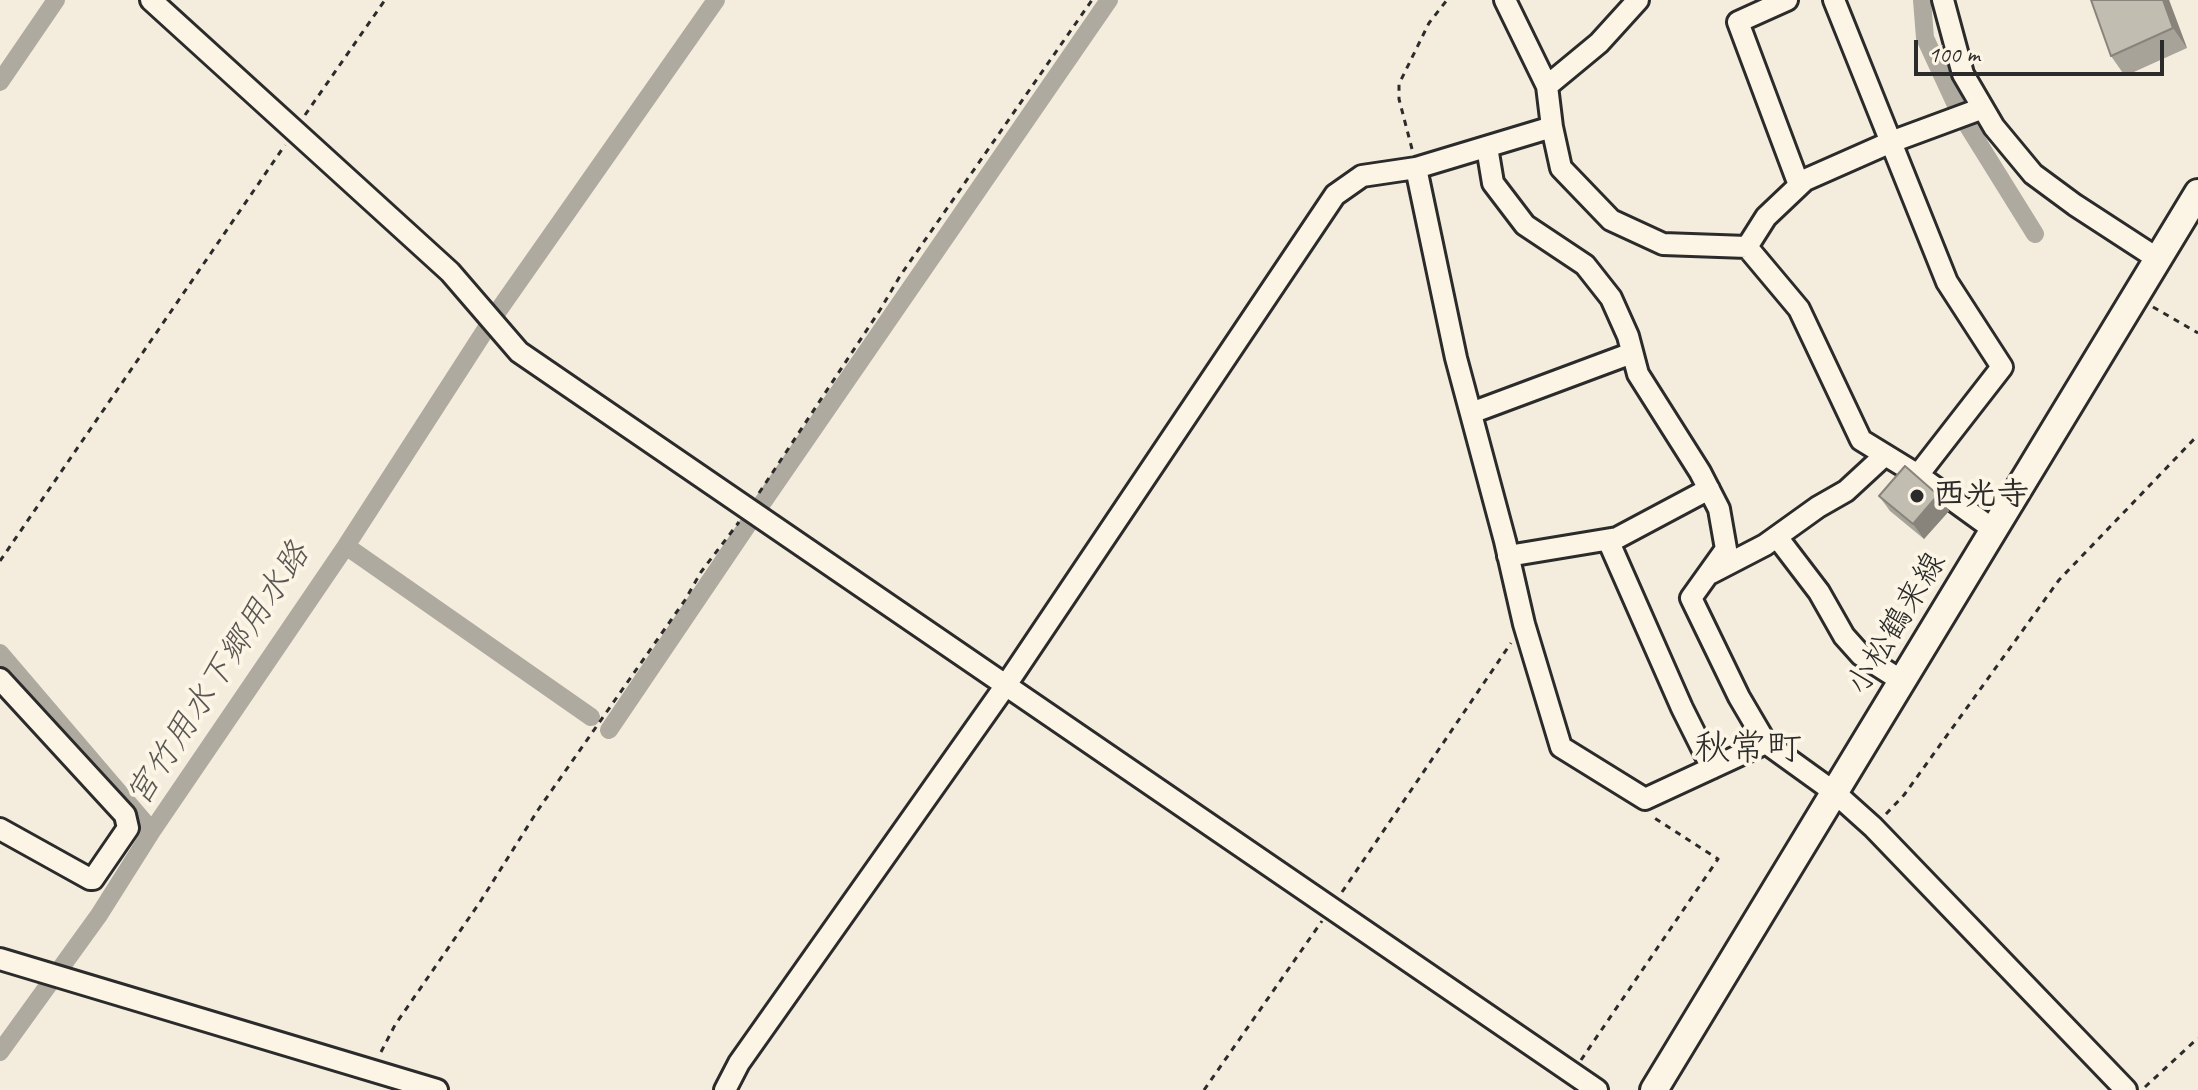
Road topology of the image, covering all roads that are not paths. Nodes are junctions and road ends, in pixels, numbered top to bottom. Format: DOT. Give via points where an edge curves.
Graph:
graph roads {
  1 [pos="151,0"];
  2 [pos="1505,0"];
  3 [pos="1638,0"];
  4 [pos="1787,0"];
  5 [pos="1834,0"];
  6 [pos="1943,0"];
  7 [pos="1547,86"];
  8 [pos="1983,108"];
  9 [pos="1552,127"];
  10 [pos="1891,142"];
  11 [pos="1487,147"];
  12 [pos="1416,168"];
  13 [pos="1799,185"];
  14 [pos="2198,193"];
  15 [pos="1747,247"];
  16 [pos="2158,259"];
  17 [pos="1632,353"];
  18 [pos="1471,413"];
  19 [pos="1885,455"];
  20 [pos="1918,475"];
  21 [pos="1709,489"];
  22 [pos="1994,530"];
  23 [pos="1777,537"];
  24 [pos="1608,540"];
  25 [pos="1508,556"];
  26 [pos="1708,574"];
  27 [pos="0,679"];
  28 [pos="1902,681"];
  29 [pos="1006,685"];
  30 [pos="1766,743"];
  31 [pos="1712,768"];
  32 [pos="1834,792"];
  33 [pos="0,829"];
  34 [pos="0,959"];
  35 [pos="437,1090"];
  36 [pos="725,1090"];
  37 [pos="1597,1090"];
  38 [pos="1654,1090"];
  39 [pos="2126,1090"];
  1 -- 29 [label="street" via="450,272 519,352"];
  2 -- 7 [label="street"];
  3 -- 7 [label="street" via="1599,43"];
  4 -- 13 [label="street" via="1738,22"];
  5 -- 10 [label="street"];
  6 -- 8 [label="street" via="1963,74"];
  7 -- 9 [label="street"];
  8 -- 10 [label="street"];
  8 -- 16 [label="street" via="2033,174"];
  9 -- 11 [label="street"];
  9 -- 15 [label="street" via="1561,168 1611,220 1663,244"];
  10 -- 13 [label="street"];
  10 -- 20 [label="street" via="1947,282 2002,367"];
  11 -- 12 [label="street"];
  11 -- 17 [label="street" via="1493,183 1525,225 1585,265 1611,298"];
  12 -- 18 [label="street"];
  12 -- 29 [label="street" via="1362,176 1335,195"];
  13 -- 15 [label="street" via="1766,217"];
  14 -- 16 [label="main road, 小松鶴来線"];
  15 -- 19 [label="street" via="1799,309 1861,440"];
  16 -- 22 [label="main road, 小松鶴来線"];
  17 -- 18 [label="street"];
  17 -- 21 [label="street" via="1638,374"];
  18 -- 25 [label="street"];
  19 -- 20 [label="street"];
  19 -- 23 [label="street" via="1846,491"];
  20 -- 22 [label="street"];
  21 -- 24 [label="street"];
  21 -- 26 [label="street" via="1719,509 1726,549"];
  22 -- 28 [label="main road, 小松鶴来線"];
  23 -- 26 [label="street"];
  23 -- 28 [label="street" via="1844,636 1861,655"];
  24 -- 25 [label="street"];
  24 -- 31 [label="street"];
  25 -- 31 [label="street" via="1561,747 1645,799"];
  26 -- 30 [label="street" via="1691,598"];
  27 -- 33 [label="street" via="125,815 128,828 93,879"];
  28 -- 32 [label="main road, 小松鶴来線"];
  29 -- 36 [label="street"];
  29 -- 37 [label="street"];
  30 -- 31 [label="street"];
  30 -- 32 [label="street"];
  32 -- 38 [label="main road, 小松鶴来線"];
  32 -- 39 [label="street"];
  34 -- 35 [label="street"];
}
